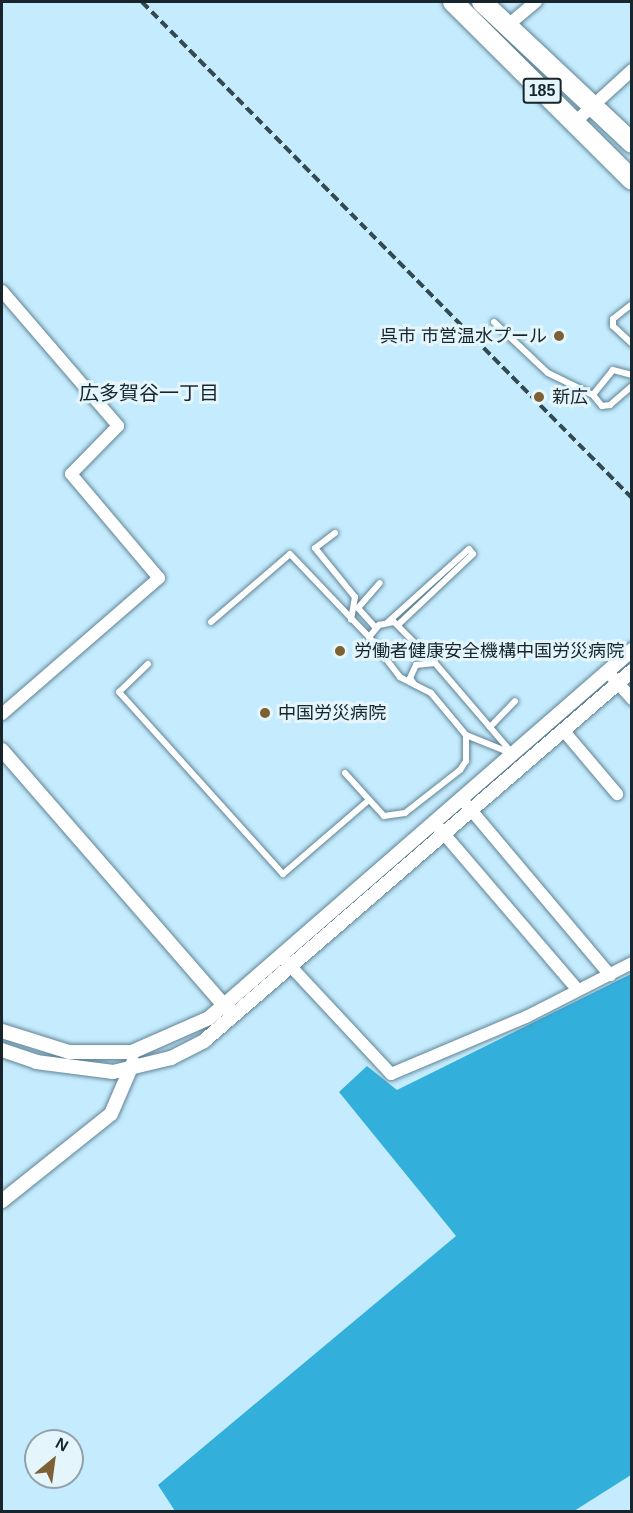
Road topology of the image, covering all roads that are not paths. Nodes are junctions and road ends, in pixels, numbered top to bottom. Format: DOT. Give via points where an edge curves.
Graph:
graph roads {
  1 [pos="453,2"];
  2 [pos="482,2"];
  3 [pos="536,2"];
  4 [pos="507,26"];
  5 [pos="632,70"];
  6 [pos="591,105"];
  7 [pos="574,123"];
  8 [pos="632,143"];
  9 [pos="632,180"];
  10 [pos="2,291"];
  11 [pos="632,304"];
  12 [pos="494,322"];
  13 [pos="632,344"];
  14 [pos="632,375"];
  15 [pos="632,386"];
  16 [pos="593,396"];
  17 [pos="335,533"];
  18 [pos="380,583"];
  19 [pos="351,620"];
  20 [pos="211,622"];
  21 [pos="385,624"];
  22 [pos="398,625"];
  23 [pos="376,628"];
  24 [pos="369,638"];
  25 [pos="632,650"];
  26 [pos="435,663"];
  27 [pos="148,664"];
  28 [pos="632,670"];
  29 [pos="607,671"];
  30 [pos="617,683"];
  31 [pos="414,684"];
  32 [pos="632,699"];
  33 [pos="515,701"];
  34 [pos="2,714"];
  35 [pos="490,727"];
  36 [pos="563,730"];
  37 [pos="466,735"];
  38 [pos="2,750"];
  39 [pos="513,754"];
  40 [pos="522,766"];
  41 [pos="345,773"];
  42 [pos="617,794"];
  43 [pos="462,799"];
  44 [pos="369,800"];
  45 [pos="472,810"];
  46 [pos="435,822"];
  47 [pos="445,834"];
  48 [pos="282,957"];
  49 [pos="632,963"];
  50 [pos="292,968"];
  51 [pos="610,975"];
  52 [pos="578,990"];
  53 [pos="226,1006"];
  54 [pos="236,1018"];
  55 [pos="2,1031"];
  56 [pos="2,1050"];
  57 [pos="132,1052"];
  58 [pos="133,1068"];
  59 [pos="2,1201"];
  1 -- 7 [label="highway, 185"];
  2 -- 4 [label="highway, 185"];
  3 -- 4 [label="street"];
  4 -- 6 [label="highway, 185"];
  5 -- 6 [label="street"];
  6 -- 7 [label="street"];
  6 -- 8 [label="highway, 185"];
  7 -- 9 [label="highway, 185"];
  10 -- 34 [label="street" via="118,426 70,474 159,578"];
  11 -- 13 [label="lane" via="612,319 612,326"];
  12 -- 16 [label="lane" via="548,373"];
  14 -- 16 [label="lane" via="613,370"];
  15 -- 16 [label="lane" via="610,405 602,406"];
  17 -- 19 [label="lane" via="315,548 355,597"];
  18 -- 23 [label="lane" via="358,608"];
  19 -- 20 [label="lane" via="290,554"];
  19 -- 24 [label="lane"];
  21 -- 22 [label="lane"];
  21 -- 22 [label="lane" via="469,549 473,554"];
  21 -- 23 [label="lane"];
  22 -- 26 [label="lane"];
  23 -- 24 [label="lane"];
  24 -- 31 [label="lane" via="400,677"];
  25 -- 29 [label="street"];
  26 -- 31 [label="lane" via="416,664 410,678"];
  26 -- 35 [label="lane"];
  27 -- 44 [label="lane" via="118,692 283,874"];
  28 -- 30 [label="street"];
  29 -- 30 [label="street"];
  29 -- 39 [label="street"];
  30 -- 32 [label="street"];
  30 -- 36 [label="street"];
  31 -- 37 [label="lane" via="431,693"];
  33 -- 35 [label="lane"];
  35 -- 39 [label="lane"];
  36 -- 40 [label="street"];
  36 -- 42 [label="street"];
  37 -- 39 [label="lane"];
  37 -- 44 [label="lane" via="466,761 460,770 405,813 384,816"];
  38 -- 53 [label="street"];
  39 -- 40 [label="street"];
  39 -- 43 [label="street"];
  40 -- 45 [label="street"];
  41 -- 44 [label="lane"];
  43 -- 45 [label="street"];
  43 -- 46 [label="street"];
  45 -- 47 [label="street"];
  45 -- 51 [label="street"];
  46 -- 47 [label="street"];
  46 -- 48 [label="street"];
  47 -- 50 [label="street"];
  47 -- 52 [label="street"];
  48 -- 50 [label="street"];
  48 -- 53 [label="street"];
  49 -- 51 [label="street"];
  50 -- 52 [label="street" via="391,1074"];
  50 -- 54 [label="street"];
  51 -- 52 [label="street"];
  53 -- 54 [label="street"];
  53 -- 57 [label="street" via="191,1029"];
  54 -- 58 [label="street" via="171,1058"];
  55 -- 57 [label="street" via="69,1052"];
  56 -- 58 [label="street" via="82,1070"];
  57 -- 58 [label="street"];
  58 -- 59 [label="street" via="111,1114"];
}
